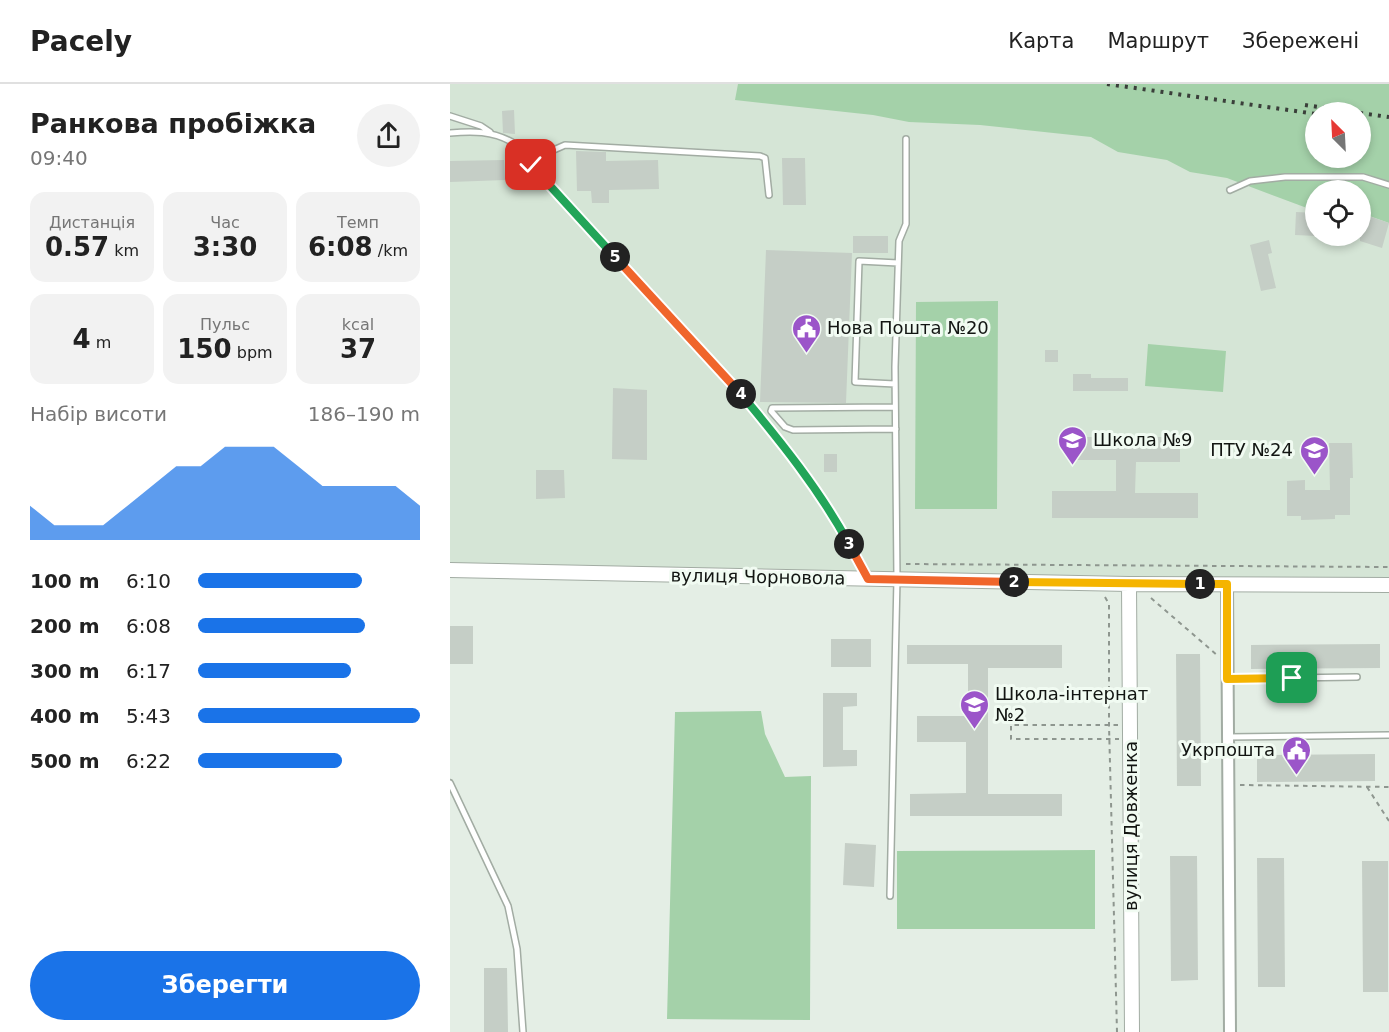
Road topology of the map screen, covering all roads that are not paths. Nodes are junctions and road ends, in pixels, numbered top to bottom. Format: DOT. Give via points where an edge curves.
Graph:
graph roads {
  1 [pos="450,116"];
  2 [pos="450,133"];
  3 [pos="491,133"];
  4 [pos="906,139"];
  5 [pos="531,165"];
  6 [pos="1389,185"];
  7 [pos="1230,190"];
  8 [pos="769,195"];
  9 [pos="898,263"];
  10 [pos="895,384"];
  11 [pos="895,407"];
  12 [pos="896,429"];
  13 [pos="450,570"];
  14 [pos="868,579"];
  15 [pos="897,579"];
  16 [pos="1129,584"];
  17 [pos="1227,584"];
  18 [pos="1389,585"];
  19 [pos="1357,678"];
  20 [pos="1227,679"];
  21 [pos="1389,735"];
  22 [pos="1228,736"];
  23 [pos="450,783"];
  24 [pos="890,896"];
  25 [pos="523,1032"];
  26 [pos="1132,1032"];
  27 [pos="1230,1032"];
  1 -- 3 [label="lane"];
  2 -- 3 [label="lane"];
  3 -- 5 [label="lane" via="512,142"];
  4 -- 9 [label="lane" via="906,224 899,242"];
  5 -- 8 [label="lane" via="540,156 565,145 759,156 765,158 767,165"];
  5 -- 14 [label="lane" via="795,458 836,520"];
  6 -- 7 [label="lane" via="1363,177 1285,177 1250,181"];
  9 -- 10 [label="lane"];
  9 -- 10 [label="lane" via="859,261 855,382"];
  10 -- 11 [label="lane"];
  11 -- 12 [label="lane"];
  11 -- 12 [label="lane" via="771,411 793,430"];
  12 -- 15 [label="lane"];
  13 -- 14 [label="street, вулиця Чорновола"];
  14 -- 15 [label="street, вулиця Чорновола"];
  15 -- 16 [label="street, вулиця Чорновола"];
  15 -- 24 [label="lane"];
  16 -- 17 [label="street, вулиця Чорновола"];
  16 -- 26 [label="street, вулиця Довженка"];
  17 -- 18 [label="street, вулиця Чорновола"];
  17 -- 20 [label="street"];
  19 -- 20 [label="lane"];
  20 -- 22 [label="street"];
  21 -- 22 [label="lane"];
  22 -- 27 [label="street"];
  23 -- 25 [label="lane" via="508,906 517,949"];
}
